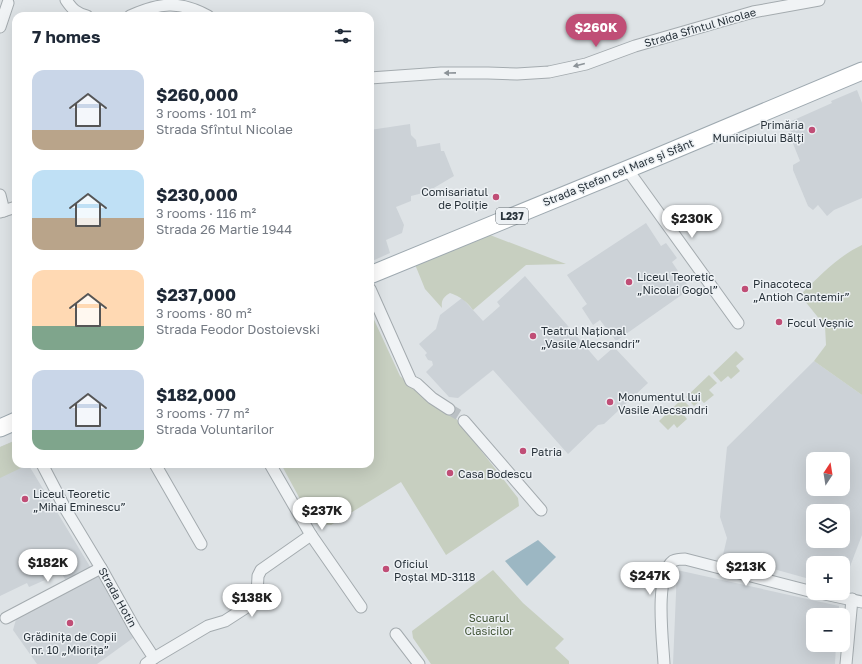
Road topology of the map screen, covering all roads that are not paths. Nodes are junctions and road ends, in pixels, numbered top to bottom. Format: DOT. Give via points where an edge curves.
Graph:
graph roads {
  1 [pos="66,0"];
  2 [pos="818,0"];
  3 [pos="8,3"];
  4 [pos="69,12"];
  5 [pos="76,12"];
  6 [pos="142,12"];
  7 [pos="201,12"];
  8 [pos="0,27"];
  9 [pos="862,71"];
  10 [pos="374,78"];
  11 [pos="627,169"];
  12 [pos="0,195"];
  13 [pos="12,208"];
  14 [pos="2,212"];
  15 [pos="374,278"];
  16 [pos="374,287"];
  17 [pos="738,323"];
  18 [pos="449,409"];
  19 [pos="464,421"];
  20 [pos="12,423"];
  21 [pos="0,428"];
  22 [pos="44,468"];
  23 [pos="157,468"];
  24 [pos="272,468"];
  25 [pos="541,510"];
  26 [pos="311,535"];
  27 [pos="201,544"];
  28 [pos="101,568"];
  29 [pos="806,590"];
  30 [pos="857,600"];
  31 [pos="361,607"];
  32 [pos="6,618"];
  33 [pos="396,634"];
  34 [pos="150,661"];
  35 [pos="419,664"];
  36 [pos="664,664"];
  37 [pos="846,664"];
  1 -- 4 [label="street"];
  1 -- 5 [label="street"];
  2 -- 10 [label="street, Strada Sfîntul Nicolae, one-way" via="753,12 635,46 586,64 549,72 441,73"];
  3 -- 8 [label="street"];
  6 -- 7 [label="street" via="168,4 190,6"];
  9 -- 11 [label="main road, Strada Ștefan cel Mare și Sfânt / L237"];
  11 -- 15 [label="main road, Strada Ștefan cel Mare și Sfânt / L237"];
  11 -- 17 [label="street"];
  12 -- 14 [label="street"];
  13 -- 14 [label="street"];
  16 -- 18 [label="street" via="411,381"];
  19 -- 25 [label="street"];
  20 -- 21 [label="main road"];
  22 -- 28 [label="street, Strada Hotin"];
  23 -- 27 [label="street"];
  24 -- 26 [label="street"];
  26 -- 31 [label="street"];
  26 -- 34 [label="street" via="261,570 258,576 258,594 253,604 225,621 208,626"];
  28 -- 32 [label="street"];
  28 -- 34 [label="street, Strada Hotin" via="135,628"];
  29 -- 36 [label="street" via="685,559 675,560 664,580 661,596"];
  30 -- 37 [label="street"];
  33 -- 35 [label="street"];
}
